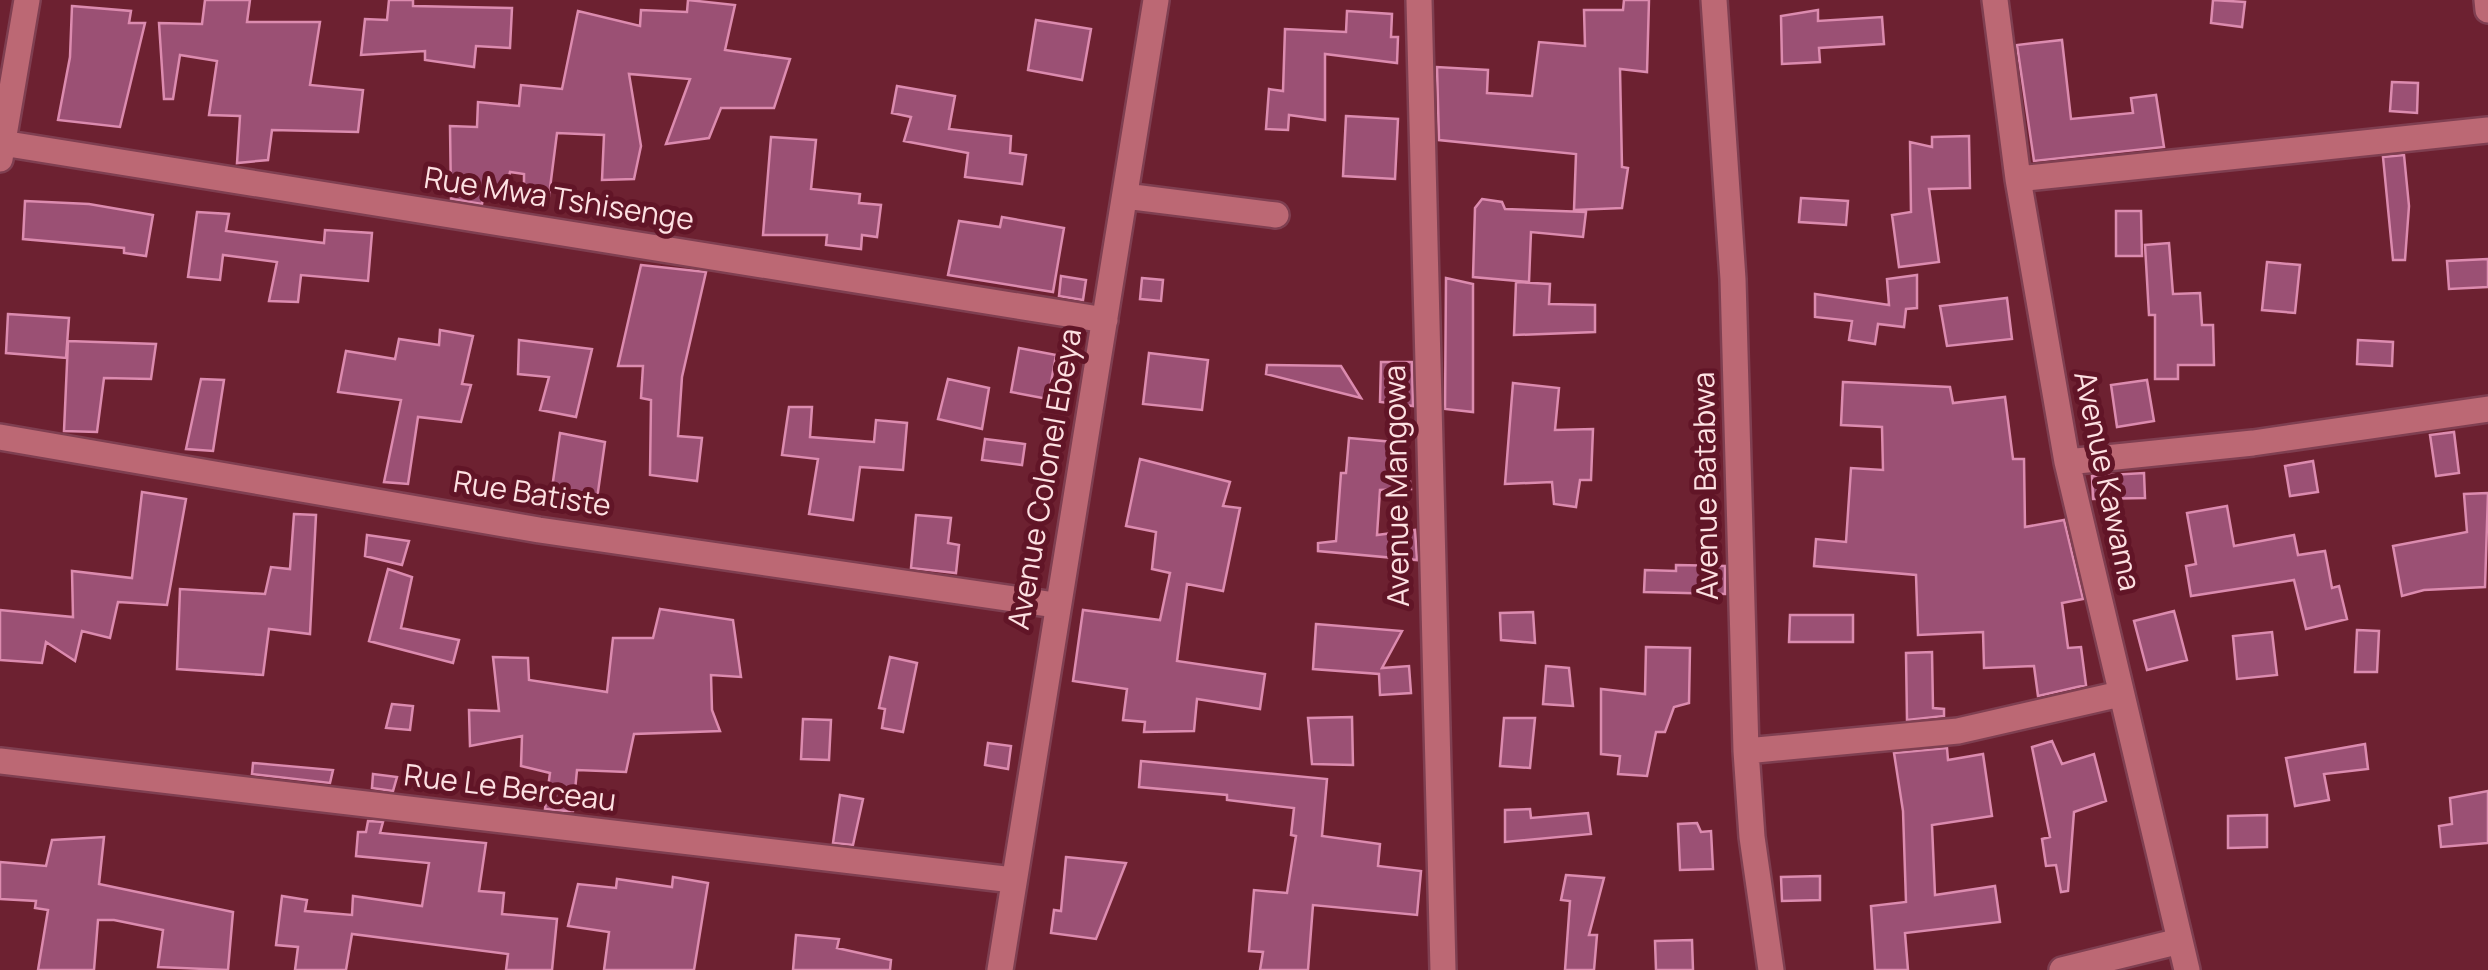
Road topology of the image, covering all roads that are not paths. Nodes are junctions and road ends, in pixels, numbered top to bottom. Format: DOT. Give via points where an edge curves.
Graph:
graph roads {
  1 [pos="26,0"];
  2 [pos="1156,0"];
  3 [pos="1419,0"];
  4 [pos="1714,0"];
  5 [pos="1995,0"];
  6 [pos="2487,0"];
  7 [pos="2488,10"];
  8 [pos="2488,130"];
  9 [pos="1,152"];
  10 [pos="2018,180"];
  11 [pos="1125,196"];
  12 [pos="1276,215"];
  13 [pos="1105,320"];
  14 [pos="2488,409"];
  15 [pos="0,437"];
  16 [pos="2067,462"];
  17 [pos="1056,605"];
  18 [pos="2120,694"];
  19 [pos="1746,752"];
  20 [pos="0,761"];
  21 [pos="1013,880"];
  22 [pos="2180,942"];
  23 [pos="1000,970"];
  24 [pos="1443,970"];
  25 [pos="1771,970"];
  26 [pos="2062,970"];
  27 [pos="2188,970"];
  1 -- 9 [label="street"];
  2 -- 11 [label="street, Avenue Colonel Ebeya"];
  3 -- 24 [label="street, Avenue Mangowa"];
  4 -- 19 [label="street, Avenue Batabwa" via="1733,278"];
  5 -- 10 [label="street, Avenue Kawama"];
  6 -- 7 [label="street"];
  8 -- 10 [label="street"];
  9 -- 13 [label="street, Rue Mwa Tshisenge"];
  10 -- 16 [label="street, Avenue Kawama"];
  11 -- 12 [label="street"];
  11 -- 13 [label="street, Avenue Colonel Ebeya"];
  13 -- 17 [label="street, Avenue Colonel Ebeya"];
  14 -- 16 [label="street"];
  15 -- 17 [label="street, Rue Batiste" via="539,530"];
  16 -- 18 [label="street, Avenue Kawama"];
  17 -- 21 [label="street, Avenue Colonel Ebeya"];
  18 -- 19 [label="street" via="1958,731"];
  18 -- 22 [label="street, Avenue Kawama"];
  19 -- 25 [label="street, Avenue Batabwa"];
  20 -- 21 [label="street, Rue Le Berceau"];
  21 -- 23 [label="street, Avenue Colonel Ebeya"];
  22 -- 26 [label="street"];
  22 -- 27 [label="street, Avenue Kawama"];
}
